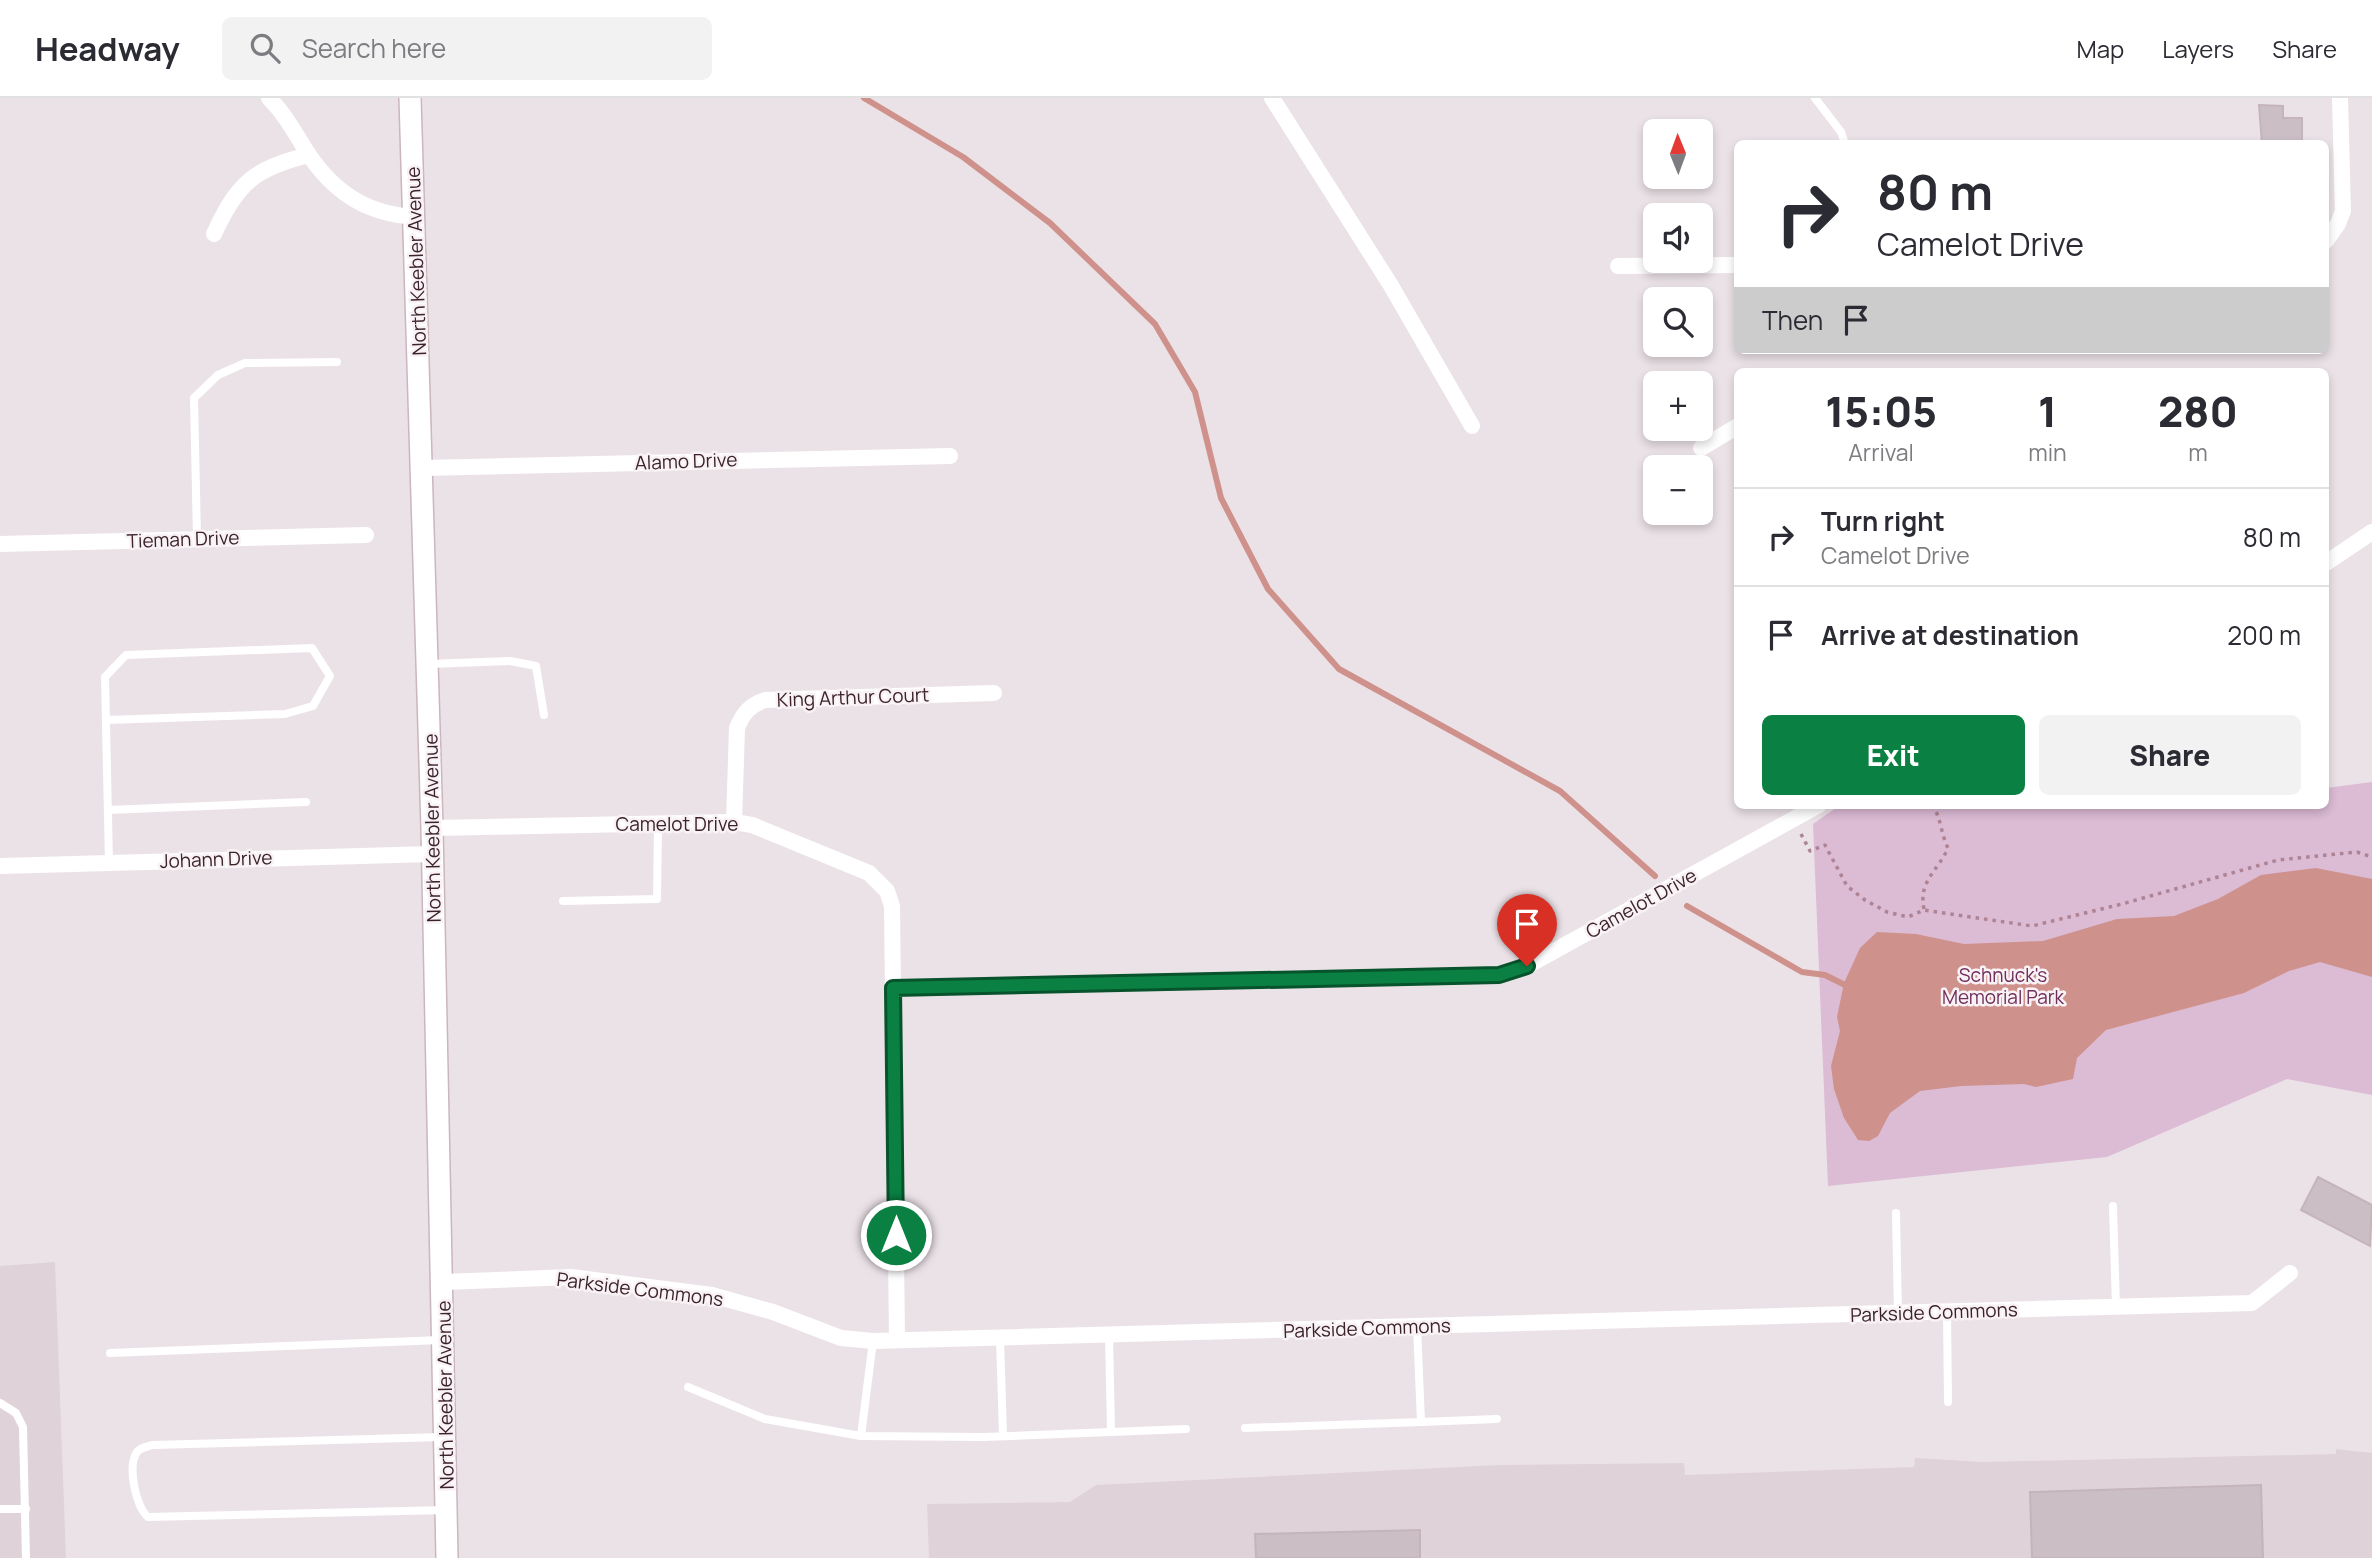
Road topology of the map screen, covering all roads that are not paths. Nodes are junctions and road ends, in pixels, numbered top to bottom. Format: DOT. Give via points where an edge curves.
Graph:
graph roads {
  1 [pos="269,98"];
  2 [pos="410,98"];
  3 [pos="1272,98"];
  4 [pos="1815,98"];
  5 [pos="2340,98"];
  6 [pos="1844,140"];
  7 [pos="309,155"];
  8 [pos="415,217"];
  9 [pos="214,234"];
  10 [pos="2329,236"];
  11 [pos="1618,265"];
  12 [pos="1734,265"];
  13 [pos="337,362"];
  14 [pos="1472,426"];
  15 [pos="1734,428"];
  16 [pos="1701,448"];
  17 [pos="950,456"];
  18 [pos="423,468"];
  19 [pos="2372,532"];
  20 [pos="366,535"];
  21 [pos="197,537"];
  22 [pos="0,544"];
  23 [pos="2329,561"];
  24 [pos="428,664"];
  25 [pos="994,693"];
  26 [pos="544,715"];
  27 [pos="106,720"];
  28 [pos="306,802"];
  29 [pos="1812,809"];
  30 [pos="108,810"];
  31 [pos="734,822"];
  32 [pos="657,824"];
  33 [pos="432,828"];
  34 [pos="432,854"];
  35 [pos="109,863"];
  36 [pos="0,866"];
  37 [pos="563,901"];
  38 [pos="893,988"];
  39 [pos="2113,1206"];
  40 [pos="1896,1213"];
  41 [pos="2290,1273"];
  42 [pos="443,1282"];
  43 [pos="2116,1307"];
  44 [pos="1947,1312"];
  45 [pos="1898,1313"];
  46 [pos="1417,1326"];
  47 [pos="1109,1335"];
  48 [pos="1000,1338"];
  49 [pos="444,1340"];
  50 [pos="897,1340"];
  51 [pos="873,1341"];
  52 [pos="110,1353"];
  53 [pos="688,1387"];
  54 [pos="1948,1402"];
  55 [pos="0,1403"];
  56 [pos="1497,1419"];
  57 [pos="1421,1422"];
  58 [pos="1245,1428"];
  59 [pos="1186,1429"];
  60 [pos="1111,1432"];
  61 [pos="861,1436"];
  62 [pos="1003,1436"];
  63 [pos="445,1437"];
  64 [pos="0,1509"];
  65 [pos="26,1509"];
  66 [pos="446,1510"];
  67 [pos="26,1558"];
  68 [pos="447,1558"];
  1 -- 7 [label="street"];
  2 -- 8 [label="street, North Keebler Avenue"];
  3 -- 14 [label="street" via="1390,284"];
  4 -- 6 [label="lane"];
  5 -- 10 [label="street" via="2343,211"];
  7 -- 8 [label="street" via="352,200 386,215"];
  7 -- 9 [label="street" via="275,163 253,175 232,198"];
  8 -- 18 [label="street, North Keebler Avenue"];
  11 -- 12 [label="street"];
  13 -- 21 [label="lane" via="245,363 218,375 194,398"];
  15 -- 16 [label="street"];
  17 -- 18 [label="street, Alamo Drive"];
  18 -- 24 [label="street, North Keebler Avenue"];
  19 -- 23 [label="street"];
  20 -- 21 [label="street, Tieman Drive"];
  21 -- 22 [label="street, Tieman Drive"];
  24 -- 26 [label="lane" via="510,662 536,666"];
  24 -- 33 [label="street, North Keebler Avenue"];
  25 -- 31 [label="street, King Arthur Court" via="765,699 754,704 737,728"];
  27 -- 27 [label="lane" via="105,677 126,655 312,648 330,676 313,706 285,714"];
  27 -- 30 [label="lane"];
  28 -- 30 [label="lane"];
  29 -- 38 [label="street, Camelot Drive" via="1527,966 1499,975"];
  30 -- 35 [label="lane"];
  31 -- 32 [label="street, Camelot Drive"];
  31 -- 38 [label="street, Camelot Drive" via="752,825 878,880 892,906"];
  32 -- 33 [label="street, Camelot Drive"];
  32 -- 37 [label="lane" via="657,899"];
  33 -- 34 [label="street, North Keebler Avenue"];
  34 -- 35 [label="street, Johann Drive"];
  34 -- 42 [label="street, North Keebler Avenue"];
  35 -- 36 [label="street, Johann Drive"];
  38 -- 50 [label="street"];
  39 -- 43 [label="lane"];
  40 -- 45 [label="lane"];
  41 -- 43 [label="street, Parkside Commons" via="2252,1303"];
  42 -- 49 [label="street, North Keebler Avenue"];
  42 -- 51 [label="street, Parkside Commons" via="571,1277 712,1294 841,1338"];
  43 -- 44 [label="street, Parkside Commons"];
  44 -- 45 [label="street, Parkside Commons"];
  44 -- 54 [label="lane"];
  45 -- 46 [label="street, Parkside Commons"];
  46 -- 47 [label="street, Parkside Commons"];
  46 -- 57 [label="lane"];
  47 -- 48 [label="street, Parkside Commons"];
  47 -- 60 [label="lane"];
  48 -- 50 [label="street, Parkside Commons"];
  48 -- 62 [label="lane"];
  49 -- 52 [label="lane"];
  49 -- 63 [label="street, North Keebler Avenue"];
  50 -- 51 [label="street, Parkside Commons"];
  51 -- 61 [label="lane"];
  53 -- 61 [label="lane" via="765,1419"];
  55 -- 65 [label="lane" via="16,1413 23,1427"];
  56 -- 57 [label="lane"];
  57 -- 58 [label="lane"];
  59 -- 60 [label="lane"];
  60 -- 62 [label="lane"];
  61 -- 62 [label="lane"];
  63 -- 66 [label="street, North Keebler Avenue"];
  63 -- 66 [label="lane" via="152,1445 138,1449 134,1457 135,1499 148,1517"];
  64 -- 65 [label="lane"];
  65 -- 67 [label="lane"];
  66 -- 68 [label="street, North Keebler Avenue"];
}
